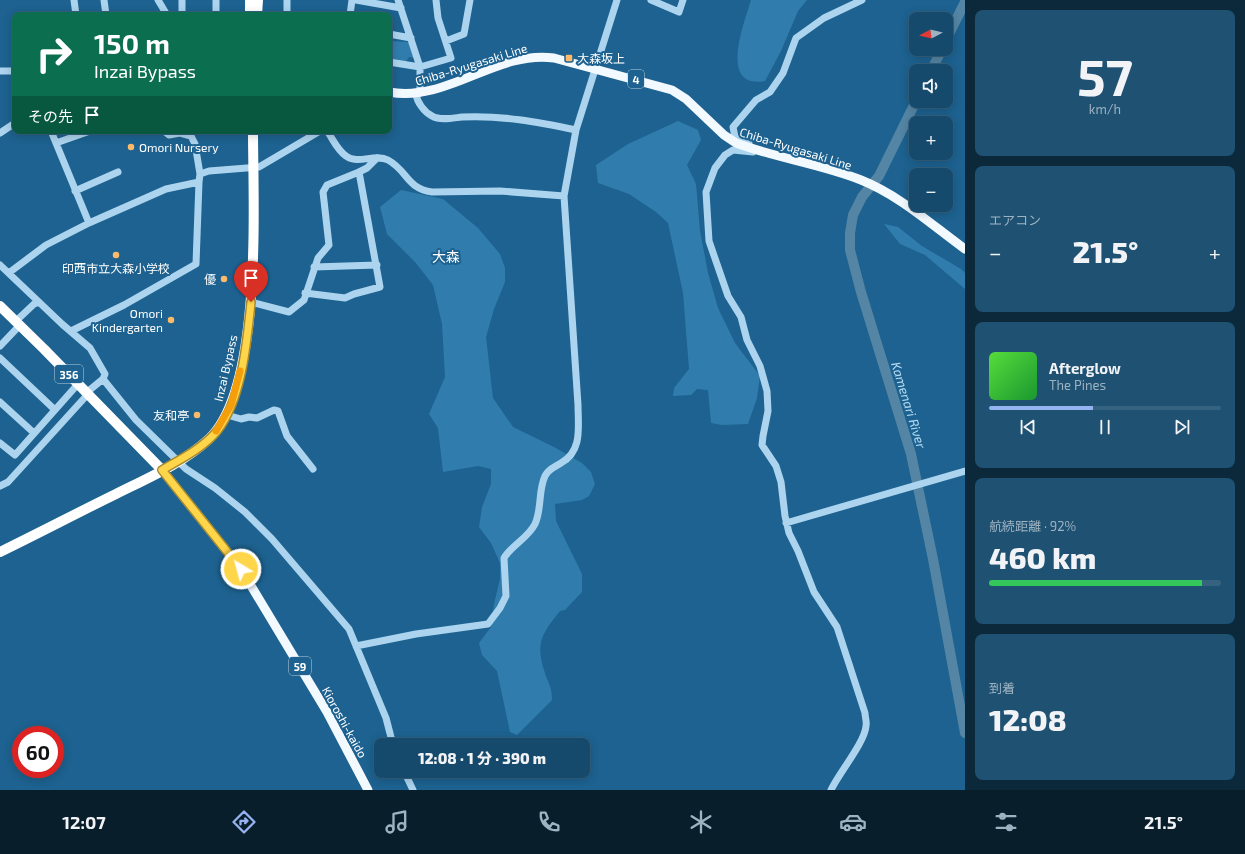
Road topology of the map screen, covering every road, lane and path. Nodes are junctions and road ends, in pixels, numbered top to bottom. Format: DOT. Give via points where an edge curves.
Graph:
graph roads {
  1 [pos="74,0"];
  2 [pos="104,0"];
  3 [pos="158,0"];
  4 [pos="182,0"];
  5 [pos="216,0"];
  6 [pos="250,0"];
  7 [pos="258,0"];
  8 [pos="287,0"];
  9 [pos="352,0"];
  10 [pos="356,0"];
  11 [pos="398,0"];
  12 [pos="436,0"];
  13 [pos="470,0"];
  14 [pos="617,0"];
  15 [pos="651,0"];
  16 [pos="683,0"];
  17 [pos="862,0"];
  18 [pos="401,8"];
  19 [pos="76,12"];
  20 [pos="106,12"];
  21 [pos="165,12"];
  22 [pos="182,12"];
  23 [pos="216,12"];
  24 [pos="250,12"];
  25 [pos="257,12"];
  26 [pos="287,12"];
  27 [pos="350,12"];
  28 [pos="392,35"];
  29 [pos="411,38"];
  30 [pos="446,41"];
  31 [pos="392,62"];
  32 [pos="420,67"];
  33 [pos="595,68"];
  34 [pos="0,71"];
  35 [pos="12,72"];
  36 [pos="392,92"];
  37 [pos="418,93"];
  38 [pos="12,124"];
  39 [pos="576,130"];
  40 [pos="0,134"];
  41 [pos="52,134"];
  42 [pos="82,134"];
  43 [pos="184,134"];
  44 [pos="253,134"];
  45 [pos="315,134"];
  46 [pos="329,134"];
  47 [pos="56,143"];
  48 [pos="749,147"];
  49 [pos="377,158"];
  50 [pos="253,169"];
  51 [pos="118,172"];
  52 [pos="359,172"];
  53 [pos="200,174"];
  54 [pos="199,182"];
  55 [pos="75,191"];
  56 [pos="564,196"];
  57 [pos="89,222"];
  58 [pos="965,249"];
  59 [pos="0,265"];
  60 [pos="377,265"];
  61 [pos="314,267"];
  62 [pos="10,272"];
  63 [pos="305,293"];
  64 [pos="39,302"];
  65 [pos="251,302"];
  66 [pos="0,306"];
  67 [pos="18,323"];
  68 [pos="72,331"];
  69 [pos="0,346"];
  70 [pos="0,358"];
  71 [pos="103,379"];
  72 [pos="78,384"];
  73 [pos="87,393"];
  74 [pos="0,402"];
  75 [pos="54,409"];
  76 [pos="227,415"];
  77 [pos="34,433"];
  78 [pos="0,443"];
  79 [pos="179,461"];
  80 [pos="313,469"];
  81 [pos="162,470"];
  82 [pos="965,471"];
  83 [pos="0,486"];
  84 [pos="786,523"];
  85 [pos="0,552"];
  86 [pos="356,646"];
  87 [pos="391,738"];
  88 [pos="407,778"];
  89 [pos="368,790"];
  90 [pos="412,790"];
  91 [pos="831,790"];
  1 -- 19 [label="street"];
  2 -- 20 [label="street"];
  3 -- 21 [label="street"];
  4 -- 22 [label="street"];
  5 -- 23 [label="street"];
  6 -- 24 [label="highway"];
  7 -- 25 [label="highway"];
  8 -- 26 [label="street"];
  9 -- 27 [label="street"];
  10 -- 18 [label="street"];
  11 -- 18 [label="street"];
  12 -- 30 [label="street" via="438,18"];
  13 -- 30 [label="street" via="464,34"];
  14 -- 33 [label="street"];
  15 -- 16 [label="street" via="679,12"];
  17 -- 48 [label="street" via="824,18 796,38 783,73 770,92 756,100 733,127 735,137 749,143"];
  18 -- 29 [label="street"];
  28 -- 29 [label="street"];
  29 -- 32 [label="street"];
  30 -- 32 [label="street" via="451,58"];
  31 -- 32 [label="street"];
  32 -- 37 [label="street"];
  33 -- 37 [label="main road, Chiba-Ryugasaki Line / 4" via="548,57 524,58"];
  33 -- 39 [label="street"];
  33 -- 48 [label="main road, Chiba-Ryugasaki Line / 4" via="672,90 686,99 730,139"];
  34 -- 35 [label="street"];
  36 -- 37 [label="main road, Chiba-Ryugasaki Line / 4"];
  37 -- 39 [label="street" via="421,106 432,116 440,118 493,116"];
  38 -- 40 [label="street"];
  39 -- 56 [label="street"];
  41 -- 47 [label="street"];
  42 -- 47 [label="street"];
  43 -- 53 [label="street" via="191,136 195,144"];
  44 -- 50 [label="highway, Inzai Bypass"];
  45 -- 50 [label="street" via="267,164"];
  46 -- 49 [label="street" via="346,157 354,160"];
  47 -- 55 [label="street"];
  48 -- 58 [label="main road, Chiba-Ryugasaki Line / 4" via="864,181 893,196"];
  48 -- 84 [label="street" via="753,152 733,150 725,155 715,168 706,192 706,213 710,241 726,289 741,317 747,340 760,366 768,391 768,411 762,445 776,466 781,482"];
  49 -- 52 [label="street"];
  49 -- 56 [label="street" via="388,160 412,185 422,191 500,191"];
  50 -- 53 [label="street" via="209,171"];
  50 -- 65 [label="highway, Inzai Bypass"];
  51 -- 55 [label="street"];
  52 -- 60 [label="street"];
  52 -- 61 [label="street" via="327,185 323,192 329,245"];
  53 -- 54 [label="street"];
  54 -- 57 [label="street" via="166,189"];
  54 -- 68 [label="street" via="196,264"];
  55 -- 57 [label="street"];
  56 -- 86 [label="street" via="578,398 579,437 575,449 568,459 549,470 544,477 535,524 504,558 506,596 488,624"];
  57 -- 62 [label="street" via="46,245"];
  59 -- 62 [label="street"];
  60 -- 61 [label="street"];
  60 -- 63 [label="street" via="380,287 345,298"];
  61 -- 63 [label="street"];
  62 -- 64 [label="street"];
  63 -- 65 [label="street" via="304,300 289,312"];
  64 -- 67 [label="street" via="34,304"];
  64 -- 68 [label="street"];
  65 -- 76 [label="highway, Inzai Bypass" via="239,379"];
  66 -- 67 [label="highway, 356"];
  67 -- 69 [label="street"];
  67 -- 72 [label="highway, 356"];
  68 -- 71 [label="street" via="97,357 105,374"];
  70 -- 75 [label="street"];
  71 -- 73 [label="street"];
  71 -- 79 [label="street" via="136,420"];
  72 -- 73 [label="highway, 356"];
  72 -- 75 [label="street"];
  73 -- 81 [label="highway, 356"];
  73 -- 83 [label="street" via="8,482"];
  74 -- 77 [label="street"];
  75 -- 77 [label="street"];
  76 -- 79 [label="highway, Inzai Bypass" via="209,439"];
  76 -- 80 [label="street" via="241,419 258,418 278,410 287,436"];
  77 -- 78 [label="street" via="15,454"];
  79 -- 81 [label="highway, Inzai Bypass"];
  79 -- 86 [label="street" via="186,469 245,512 272,538 349,629"];
  81 -- 85 [label="highway, Inzai Bypass"];
  81 -- 89 [label="main road, Kioroshi-kaido / 59" via="241,569 327,712"];
  82 -- 84 [label="street"];
  84 -- 91 [label="street" via="814,592 836,626 864,713 866,726 862,740"];
  86 -- 87 [label="street" via="386,718"];
  88 -- 90 [label="street"];
}
